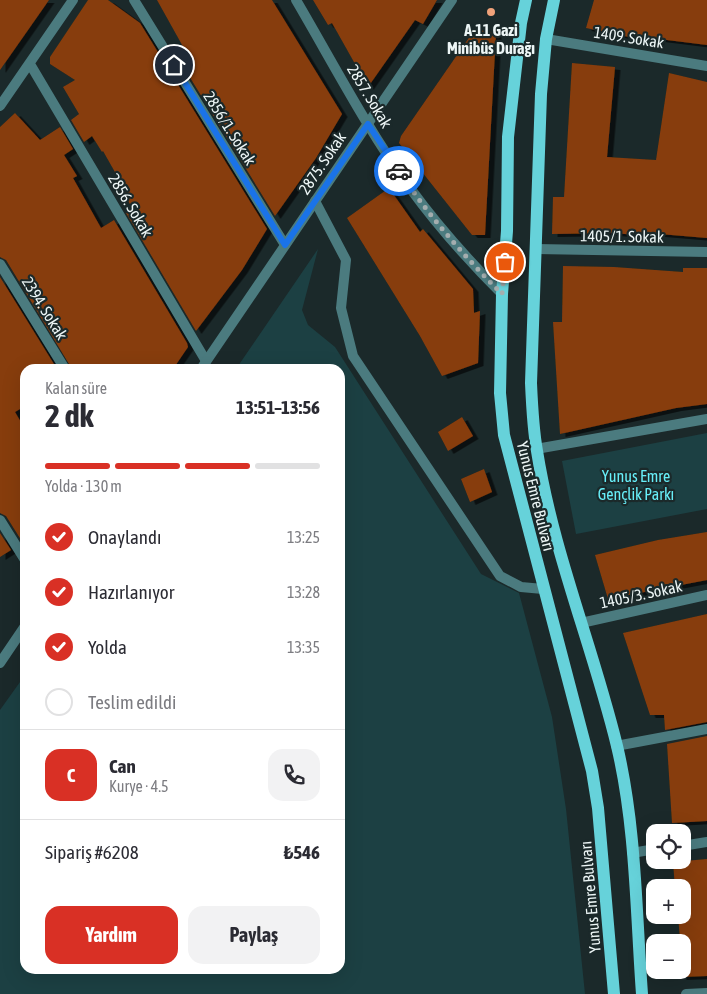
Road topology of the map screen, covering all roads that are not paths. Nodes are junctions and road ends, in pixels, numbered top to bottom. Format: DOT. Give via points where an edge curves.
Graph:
graph roads {
  1 [pos="73,0"];
  2 [pos="134,0"];
  3 [pos="296,0"];
  4 [pos="526,0"];
  5 [pos="554,0"];
  6 [pos="449,2"];
  7 [pos="546,39"];
  8 [pos="30,64"];
  9 [pos="707,66"];
  10 [pos="0,106"];
  11 [pos="368,124"];
  12 [pos="315,201"];
  13 [pos="285,245"];
  14 [pos="536,249"];
  15 [pos="707,252"];
  16 [pos="0,264"];
  17 [pos="502,294"];
  18 [pos="62,364"];
  19 [pos="203,364"];
  20 [pos="205,364"];
  21 [pos="707,419"];
  22 [pos="536,449"];
  23 [pos="0,520"];
  24 [pos="20,552"];
  25 [pos="544,589"];
  26 [pos="707,595"];
  27 [pos="581,623"];
  28 [pos="20,633"];
  29 [pos="0,663"];
  30 [pos="707,729"];
  31 [pos="616,746"];
  32 [pos="707,842"];
  33 [pos="691,845"];
  34 [pos="646,851"];
  35 [pos="632,853"];
  36 [pos="707,993"];
  37 [pos="614,994"];
  38 [pos="642,994"];
  39 [pos="686,994"];
  1 -- 8 [label="street"];
  2 -- 13 [label="street, 2856/1. Sokak"];
  3 -- 11 [label="street, 2857. Sokak"];
  4 -- 17 [label="main road, Yunus Emre Bulvarı" via="508,137 508,231"];
  5 -- 7 [label="main road, Yunus Emre Bulvarı"];
  6 -- 11 [label="street, 2875. Sokak"];
  7 -- 9 [label="street, 1409. Sokak"];
  7 -- 14 [label="main road, Yunus Emre Bulvarı"];
  8 -- 10 [label="street"];
  8 -- 19 [label="street, 2856. Sokak"];
  11 -- 12 [label="street, 2875. Sokak"];
  11 -- 17 [label="street, 2857. Sokak" via="410,189"];
  12 -- 13 [label="street, 2875. Sokak"];
  12 -- 25 [label="street" via="346,260 340,308 353,356 500,576 521,587"];
  13 -- 20 [label="street, 2875. Sokak"];
  14 -- 15 [label="street, 1405/1. Sokak"];
  14 -- 22 [label="main road, Yunus Emre Bulvarı" via="531,383"];
  16 -- 18 [label="street, 2394. Sokak"];
  17 -- 25 [label="main road, Yunus Emre Bulvarı" via="500,393 504,435"];
  21 -- 22 [label="street"];
  22 -- 27 [label="main road, Yunus Emre Bulvarı" via="551,517"];
  23 -- 24 [label="street"];
  25 -- 37 [label="main road, Yunus Emre Bulvarı" via="592,771"];
  26 -- 27 [label="street, 1405/3. Sokak"];
  27 -- 31 [label="main road, Yunus Emre Bulvarı"];
  28 -- 29 [label="street"];
  30 -- 31 [label="street"];
  31 -- 35 [label="main road, Yunus Emre Bulvarı" via="625,789"];
  32 -- 33 [label="street"];
  34 -- 35 [label="street"];
  35 -- 38 [label="main road, Yunus Emre Bulvarı"];
  36 -- 39 [label="street"];
}
